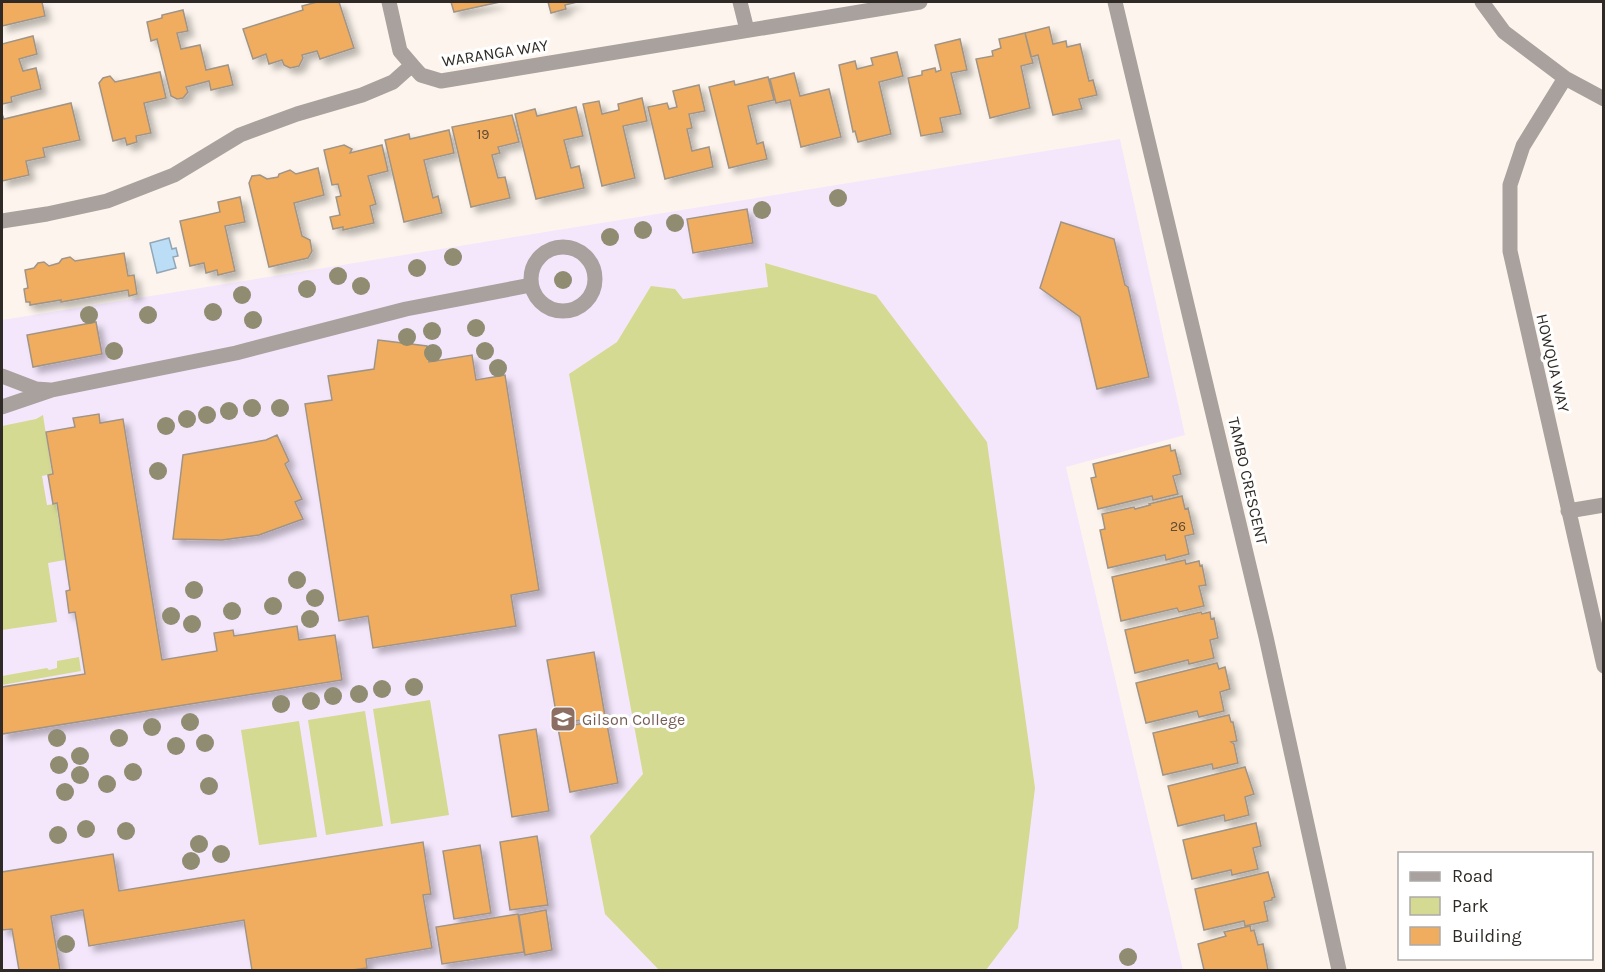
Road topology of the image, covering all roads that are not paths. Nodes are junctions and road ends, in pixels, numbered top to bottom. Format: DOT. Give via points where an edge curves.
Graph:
graph roads {
  1 [pos="389,2"];
  2 [pos="740,2"];
  3 [pos="920,2"];
  4 [pos="1115,2"];
  5 [pos="1482,2"];
  6 [pos="747,30"];
  7 [pos="412,64"];
  8 [pos="1565,78"];
  9 [pos="1604,99"];
  10 [pos="2,221"];
  11 [pos="531,285"];
  12 [pos="2,376"];
  13 [pos="52,390"];
  14 [pos="2,407"];
  15 [pos="1604,505"];
  16 [pos="1568,511"];
  17 [pos="1604,666"];
  18 [pos="1339,970"];
  1 -- 7 [label="street" via="400,51"];
  2 -- 6 [label="street"];
  3 -- 6 [label="street, WARANGA WAY"];
  4 -- 18 [label="street, TAMBO CRESCENT" via="1263,626"];
  5 -- 8 [label="street" via="1504,32"];
  6 -- 7 [label="street, WARANGA WAY" via="441,81 421,75"];
  7 -- 10 [label="street" via="393,82 240,135 174,175 107,201"];
  8 -- 9 [label="street"];
  8 -- 16 [label="street, HOWQUA WAY" via="1523,146 1510,185 1510,251"];
  11 -- 11 [label="street" via="535,264 551,249 562,247 583,254 594,273 592,293 578,308 569,311 549,309 534,295"];
  11 -- 13 [label="street" via="406,309 236,353"];
  12 -- 13 [label="street" via="36,389"];
  13 -- 14 [label="street"];
  15 -- 16 [label="street"];
  16 -- 17 [label="street, HOWQUA WAY"];
}
